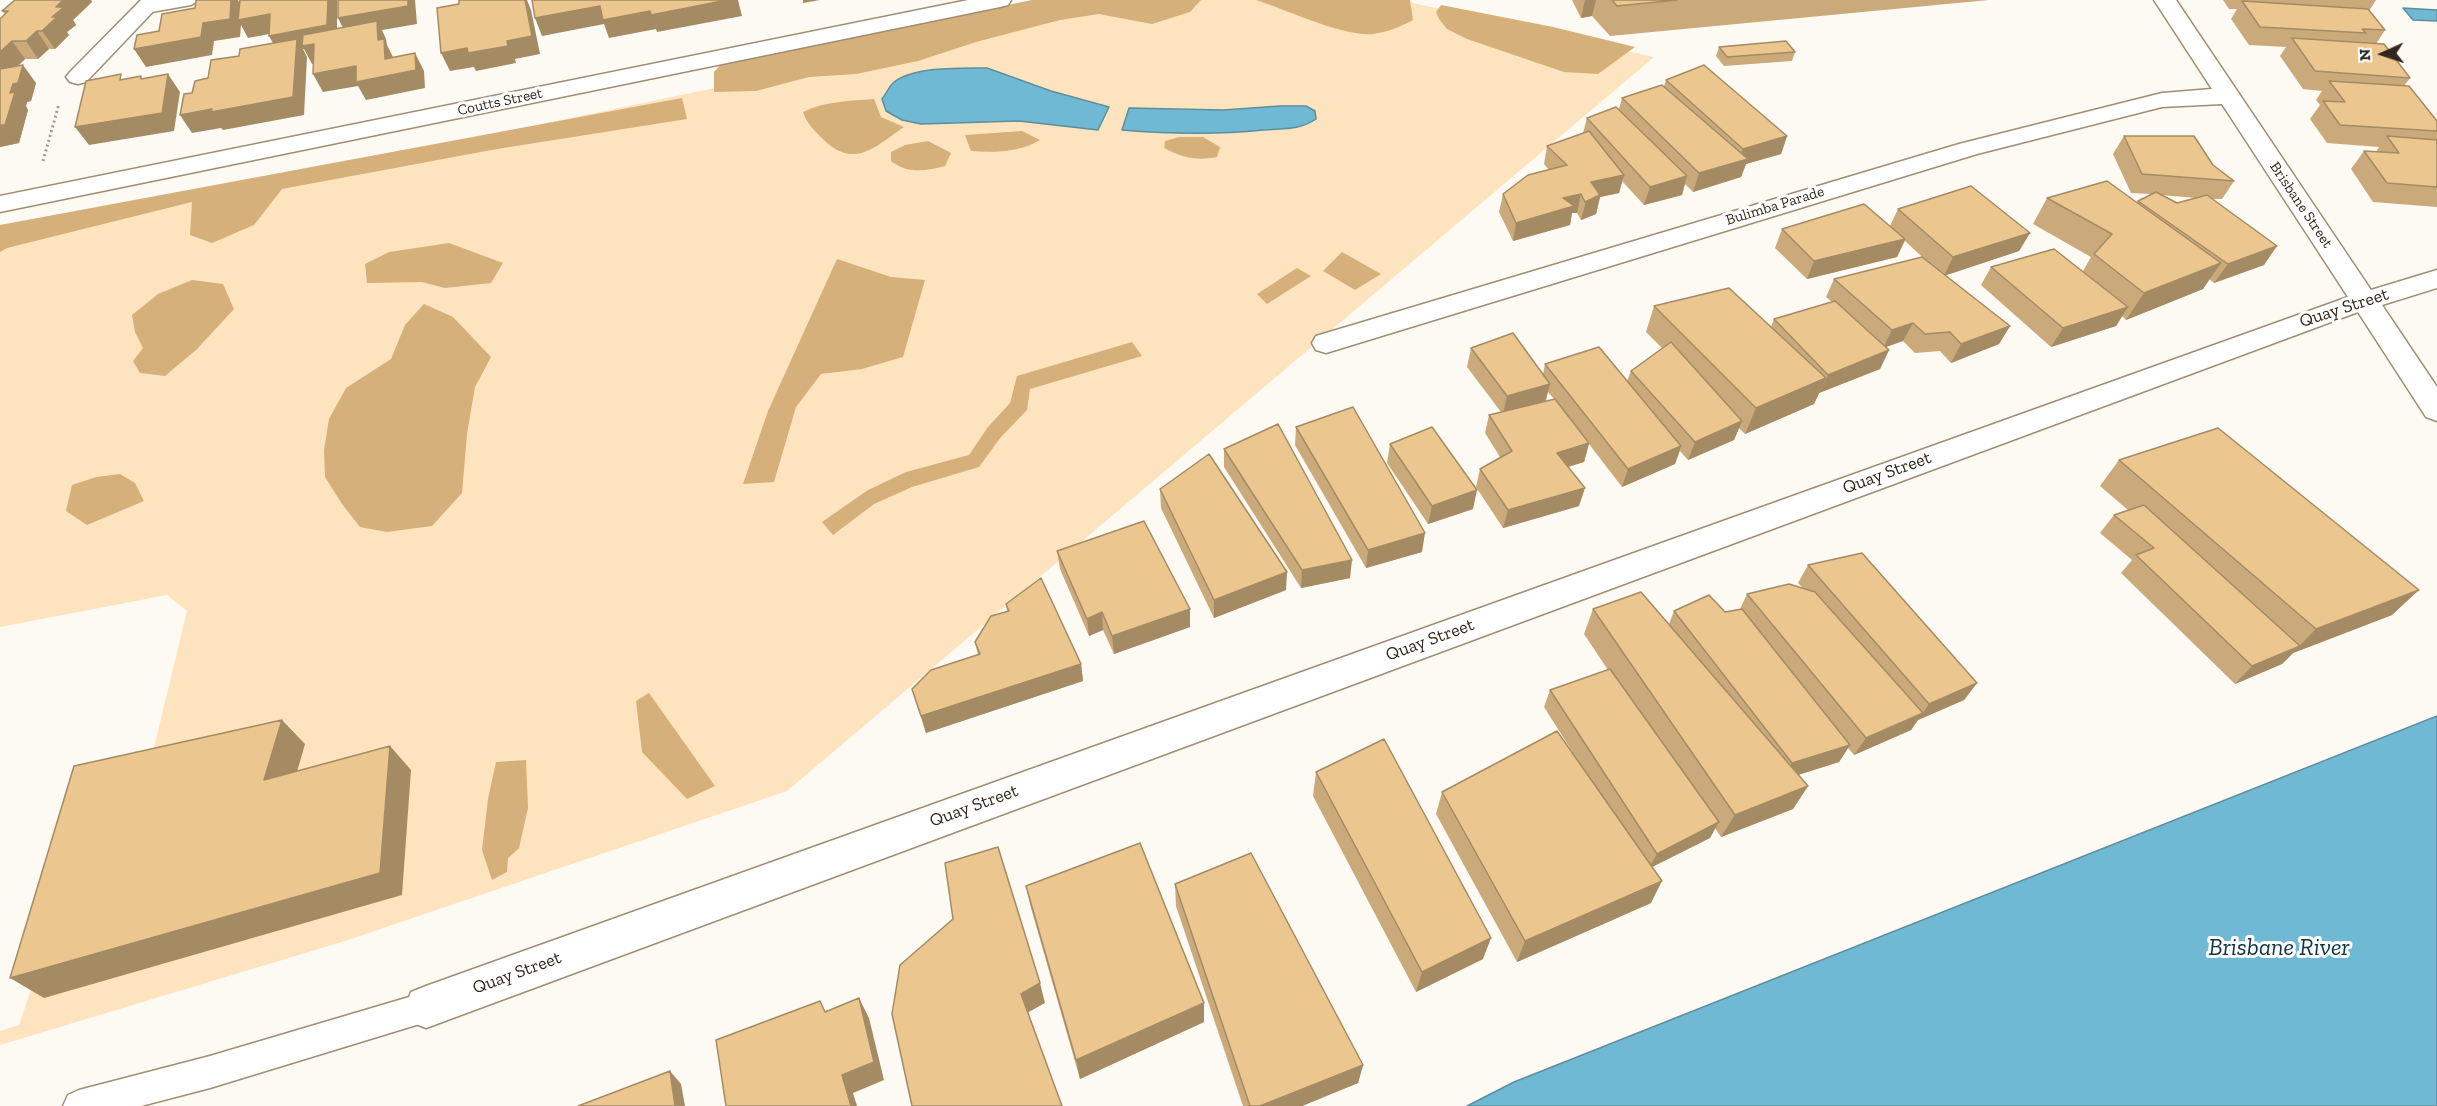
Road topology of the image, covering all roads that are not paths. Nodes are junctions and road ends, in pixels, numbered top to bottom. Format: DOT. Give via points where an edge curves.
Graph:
graph roads {
  1 [pos="191,0"];
  2 [pos="2165,0"];
  3 [pos="989,1"];
  4 [pos="150,4"];
  5 [pos="78,77"];
  6 [pos="2229,97"];
  7 [pos="0,204"];
  8 [pos="2437,279"];
  9 [pos="2364,300"];
  10 [pos="1326,343"];
  11 [pos="2437,410"];
  12 [pos="426,1007"];
  13 [pos="80,1106"];
  1 -- 4 [label="lane"];
  2 -- 6 [label="street, Brisbane Street"];
  3 -- 7 [label="street, Coutts Street"];
  4 -- 5 [label="street"];
  6 -- 9 [label="street, Brisbane Street"];
  6 -- 10 [label="street, Bulimba Parade" via="2162,100 1968,149"];
  8 -- 9 [label="street, Quay Street"];
  9 -- 11 [label="street, Brisbane Street"];
  9 -- 12 [label="street, Quay Street"];
  12 -- 13 [label="lane" via="210,1072"];
}
